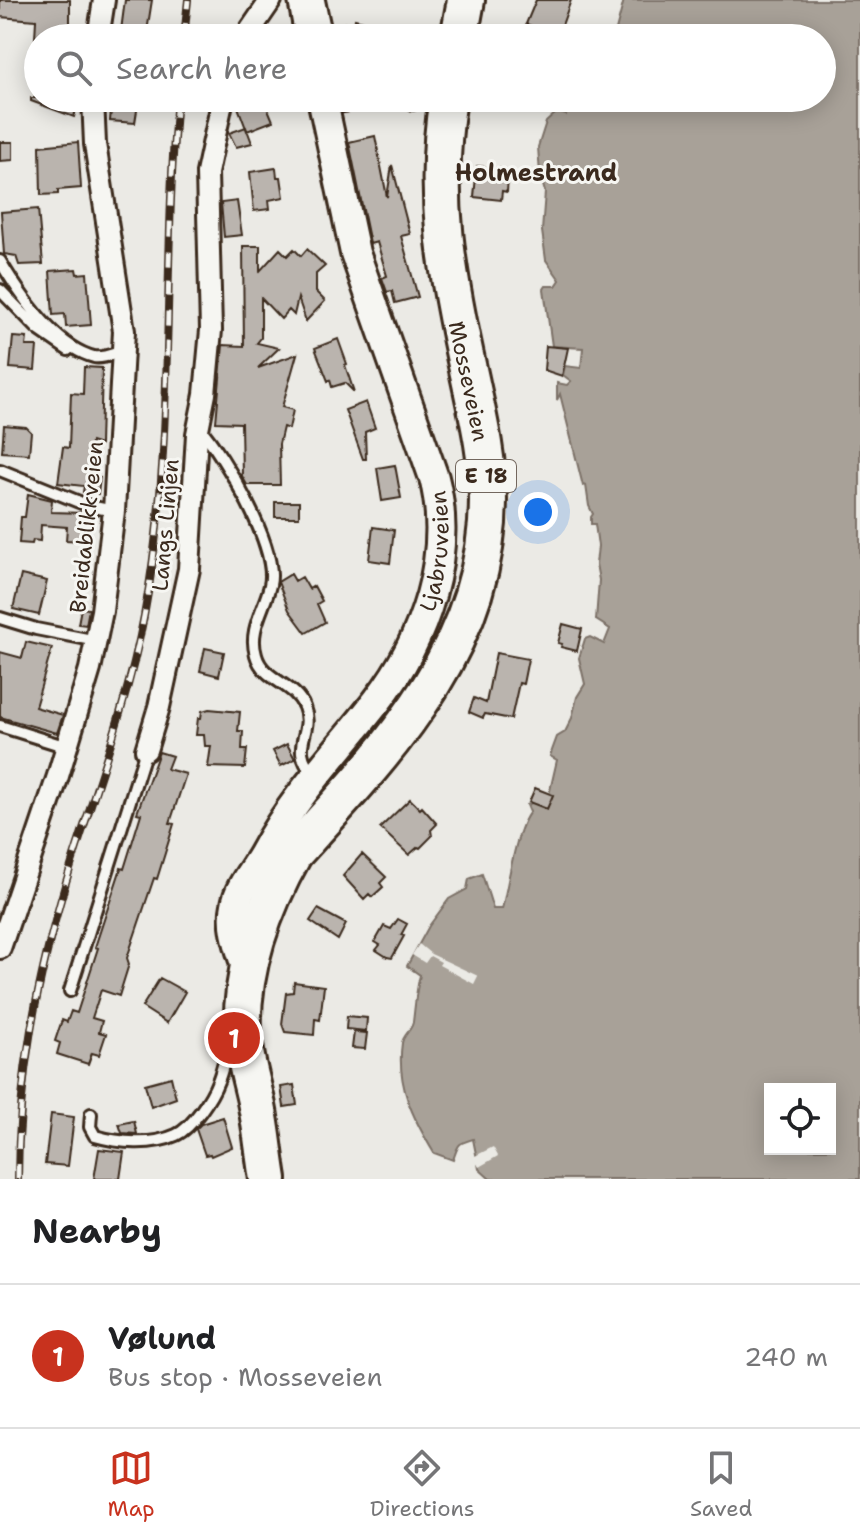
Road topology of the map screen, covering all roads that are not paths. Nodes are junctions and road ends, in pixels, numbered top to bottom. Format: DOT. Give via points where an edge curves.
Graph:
graph roads {
  1 [pos="104,0"];
  2 [pos="271,0"];
  3 [pos="303,0"];
  4 [pos="319,0"];
  5 [pos="466,0"];
  6 [pos="100,24"];
  7 [pos="255,24"];
  8 [pos="307,24"];
  9 [pos="324,24"];
  10 [pos="462,24"];
  11 [pos="94,112"];
  12 [pos="220,112"];
  13 [pos="325,112"];
  14 [pos="430,112"];
  15 [pos="0,261"];
  16 [pos="0,290"];
  17 [pos="124,351"];
  18 [pos="97,358"];
  19 [pos="198,427"];
  20 [pos="0,470"];
  21 [pos="114,511"];
  22 [pos="0,618"];
  23 [pos="97,641"];
  24 [pos="0,726"];
  25 [pos="67,747"];
  26 [pos="146,750"];
  27 [pos="316,777"];
  28 [pos="253,871"];
  29 [pos="0,948"];
  30 [pos="259,951"];
  31 [pos="70,991"];
  32 [pos="243,1036"];
  33 [pos="257,1103"];
  34 [pos="91,1114"];
  35 [pos="268,1179"];
  1 -- 6 [label="street"];
  2 -- 7 [label="street"];
  3 -- 8 [label="street"];
  4 -- 9 [label="lane"];
  5 -- 10 [label="highway"];
  11 -- 17 [label="street, Breidablikkveien"];
  12 -- 19 [label="street, Langs Linjen" via="207,173 211,330"];
  13 -- 27 [label="street, Ljabruveien" via="355,253 432,469 442,520 429,599 401,665"];
  14 -- 30 [label="highway, Mosseveien / E 18" via="454,308 485,464 484,549 466,620 442,669 411,716 332,812"];
  15 -- 18 [label="lane" via="35,312 73,348"];
  16 -- 18 [label="lane" via="58,344"];
  17 -- 18 [label="lane"];
  17 -- 21 [label="street, Breidablikkveien"];
  19 -- 26 [label="street, Langs Linjen" via="189,569"];
  19 -- 27 [label="lane" via="222,458 267,548 271,584 257,622 254,650 264,672 303,705 301,753"];
  20 -- 21 [label="lane"];
  21 -- 23 [label="street, Breidablikkveien"];
  22 -- 23 [label="lane"];
  23 -- 25 [label="street, Breidablikkveien"];
  24 -- 25 [label="lane"];
  25 -- 29 [label="street, Breidablikkveien"];
  26 -- 31 [label="lane, Langs Linjen"];
  27 -- 28 [label="street, Ljabruveien"];
  28 -- 30 [label="street, Ljabruveien" via="250,911"];
  28 -- 30 [label="street, Ljabruveien" via="235,910 237,936"];
  30 -- 32 [label="highway, Mosseveien / E 18" via="242,1003"];
  30 -- 33 [label="highway, Mosseveien / E 18"];
  32 -- 33 [label="highway, Mosseveien / E 18"];
  32 -- 34 [label="lane" via="226,1053 211,1097 176,1135 143,1142 108,1140 95,1136"];
  33 -- 35 [label="highway, Mosseveien / E 18"];
}
